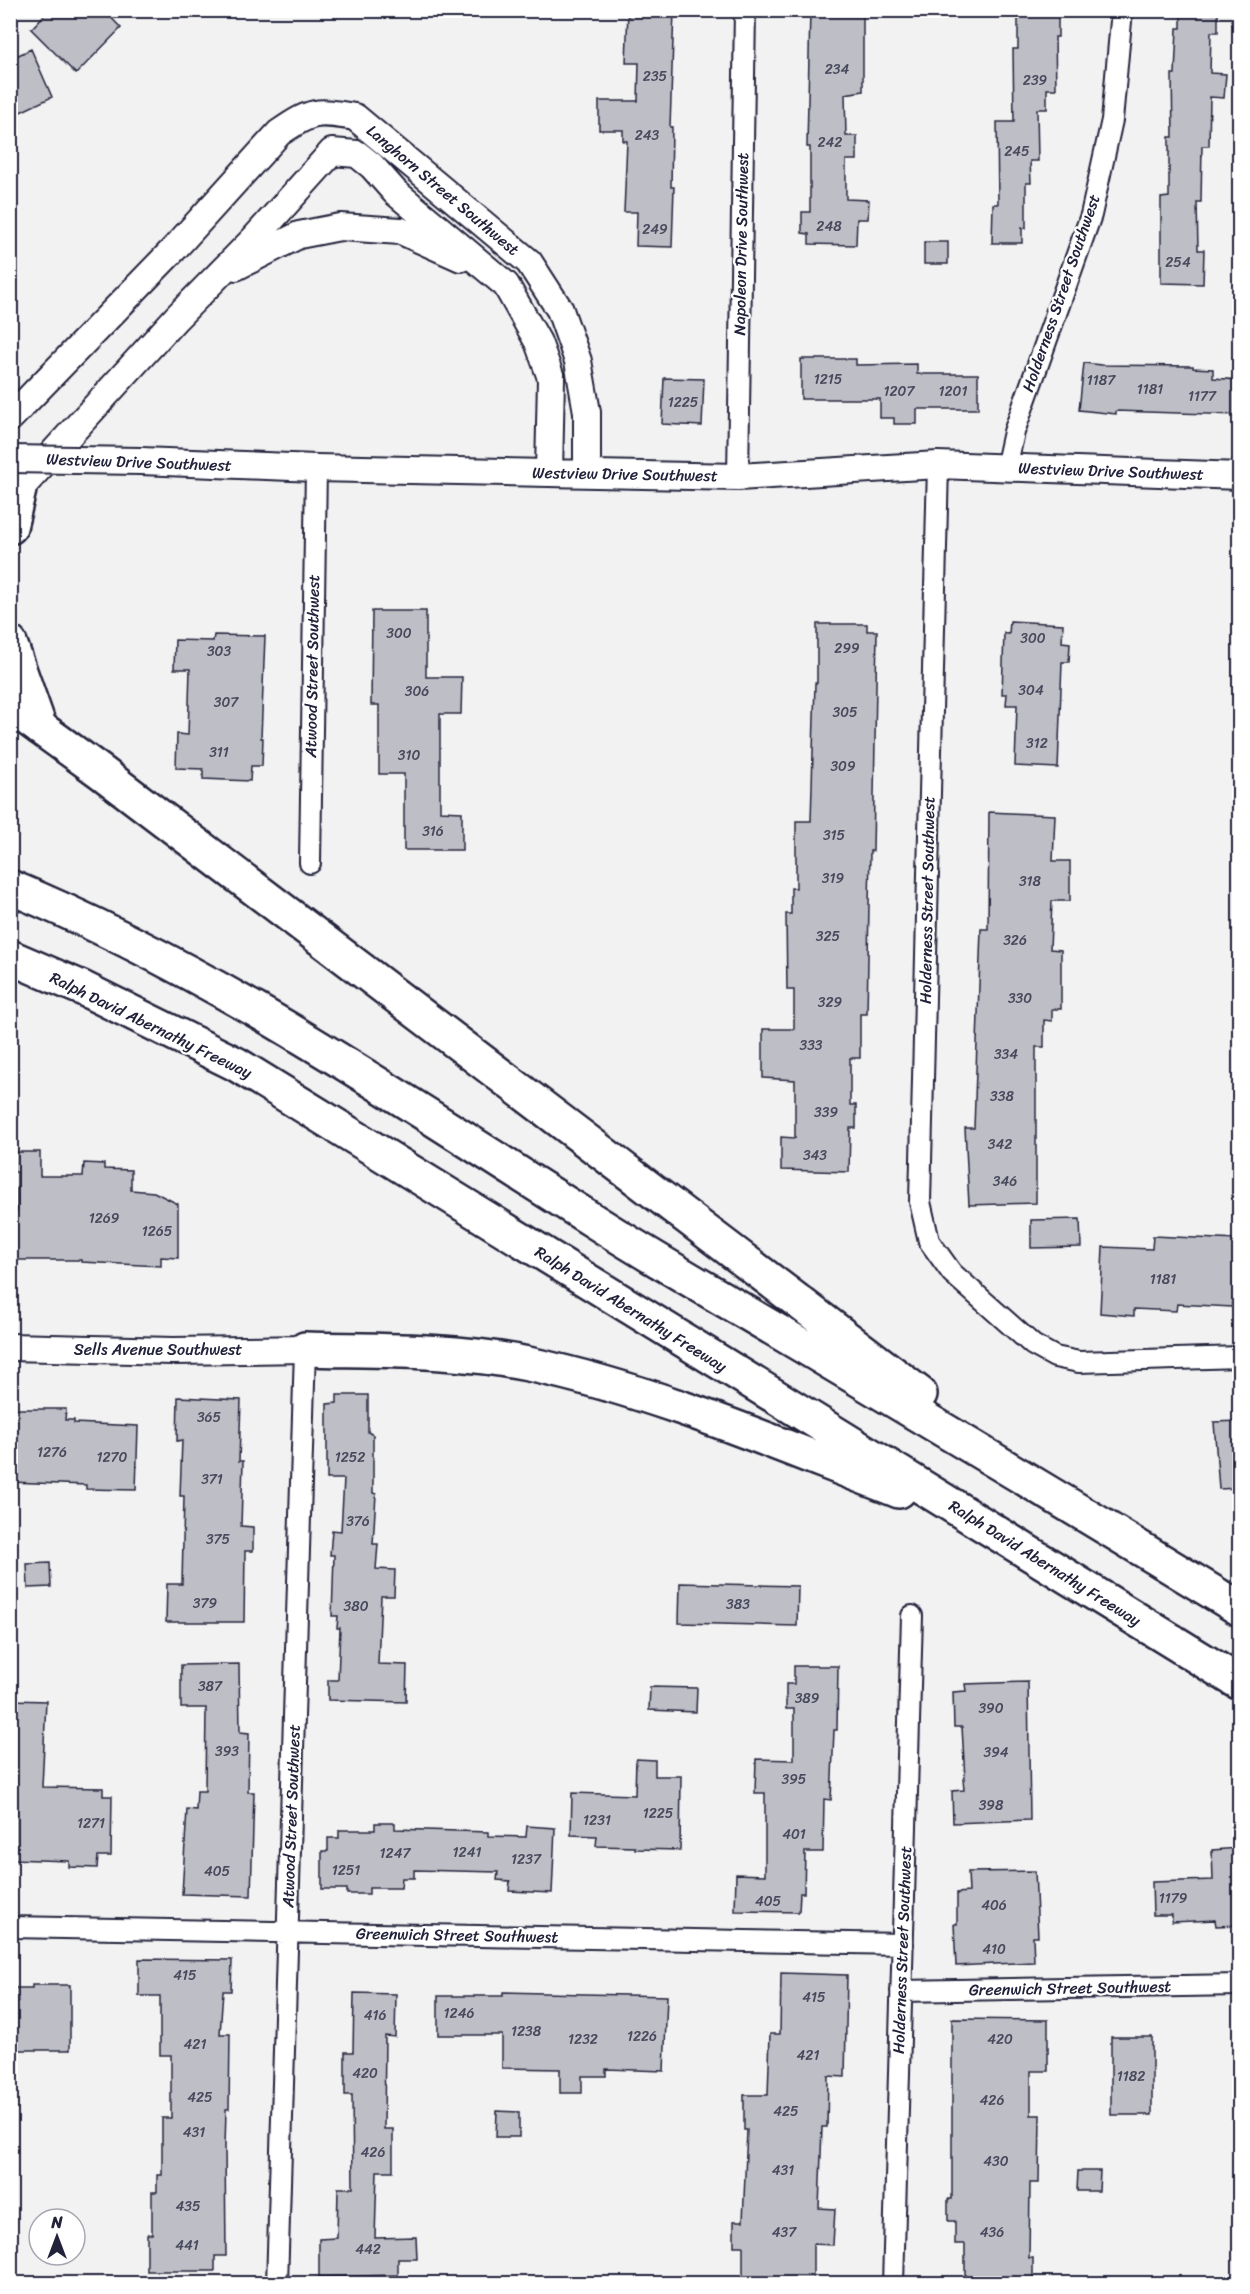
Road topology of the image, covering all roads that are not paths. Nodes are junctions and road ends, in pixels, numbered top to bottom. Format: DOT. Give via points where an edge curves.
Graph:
graph roads {
  1 [pos="745,10"];
  2 [pos="1122,10"];
  3 [pos="320,112"];
  4 [pos="332,152"];
  5 [pos="483,267"];
  6 [pos="217,277"];
  7 [pos="10,418"];
  8 [pos="10,459"];
  9 [pos="938,465"];
  10 [pos="316,468"];
  11 [pos="1006,468"];
  12 [pos="549,473"];
  13 [pos="587,474"];
  14 [pos="1239,476"];
  15 [pos="738,477"];
  16 [pos="15,495"];
  17 [pos="10,527"];
  18 [pos="10,643"];
  19 [pos="10,706"];
  20 [pos="40,728"];
  21 [pos="309,863"];
  22 [pos="10,886"];
  23 [pos="10,957"];
  24 [pos="10,1347"];
  25 [pos="305,1349"];
  26 [pos="1239,1357"];
  27 [pos="1049,1492"];
  28 [pos="979,1522"];
  29 [pos="1239,1609"];
  30 [pos="912,1616"];
  31 [pos="1239,1683"];
  32 [pos="10,1927"];
  33 [pos="288,1932"];
  34 [pos="903,1944"];
  35 [pos="1239,1985"];
  36 [pos="901,1991"];
  37 [pos="277,2283"];
  38 [pos="893,2283"];
  1 -- 15 [label="street, Napoleon Drive Southwest"];
  2 -- 11 [label="street, Holderness Street Southwest" via="1112,120 1091,215 1014,432"];
  3 -- 4 [label="street"];
  3 -- 7 [label="street" via="279,133 174,249"];
  3 -- 13 [label="street, Langhorn Street Southwest" via="355,117 529,262 560,310 578,361 587,412"];
  4 -- 5 [label="street, Langhorn Street Southwest" via="357,154"];
  4 -- 6 [label="street"];
  5 -- 6 [label="street" via="401,231 340,227 299,235"];
  5 -- 12 [label="street, Langhorn Street Southwest" via="506,285 538,342 551,378"];
  6 -- 16 [label="street"];
  8 -- 10 [label="street, Westview Drive Southwest, bridge"];
  9 -- 11 [label="street, Westview Drive Southwest"];
  9 -- 15 [label="street, Westview Drive Southwest"];
  9 -- 26 [label="street, Holderness Street Southwest" via="920,1202 929,1240 952,1273 1033,1345 1055,1357 1079,1362"];
  10 -- 12 [label="street, Westview Drive Southwest"];
  10 -- 21 [label="street, Atwood Street Southwest"];
  11 -- 14 [label="street, Westview Drive Southwest"];
  12 -- 13 [label="street, Westview Drive Southwest"];
  13 -- 15 [label="street, Westview Drive Southwest"];
  16 -- 17 [label="highway"];
  18 -- 20 [label="highway"];
  19 -- 20 [label="highway"];
  20 -- 27 [label="highway"];
  22 -- 27 [label="highway" via="76,914 190,973 361,1072 597,1223"];
  23 -- 28 [label="highway, Ralph David Abernathy Freeway" via="236,1064"];
  24 -- 25 [label="street, Sells Avenue Southwest"];
  25 -- 28 [label="highway" via="455,1353 596,1380 688,1409"];
  25 -- 33 [label="street, Atwood Street Southwest"];
  27 -- 29 [label="highway"];
  28 -- 31 [label="highway, Ralph David Abernathy Freeway"];
  30 -- 34 [label="street, Holderness Street Southwest"];
  32 -- 33 [label="street, Greenwich Street Southwest"];
  33 -- 34 [label="street, Greenwich Street Southwest"];
  33 -- 37 [label="street, Atwood Street Southwest"];
  34 -- 36 [label="street, Holderness Street Southwest"];
  35 -- 36 [label="street, Greenwich Street Southwest"];
  36 -- 38 [label="street, Holderness Street Southwest"];
}
